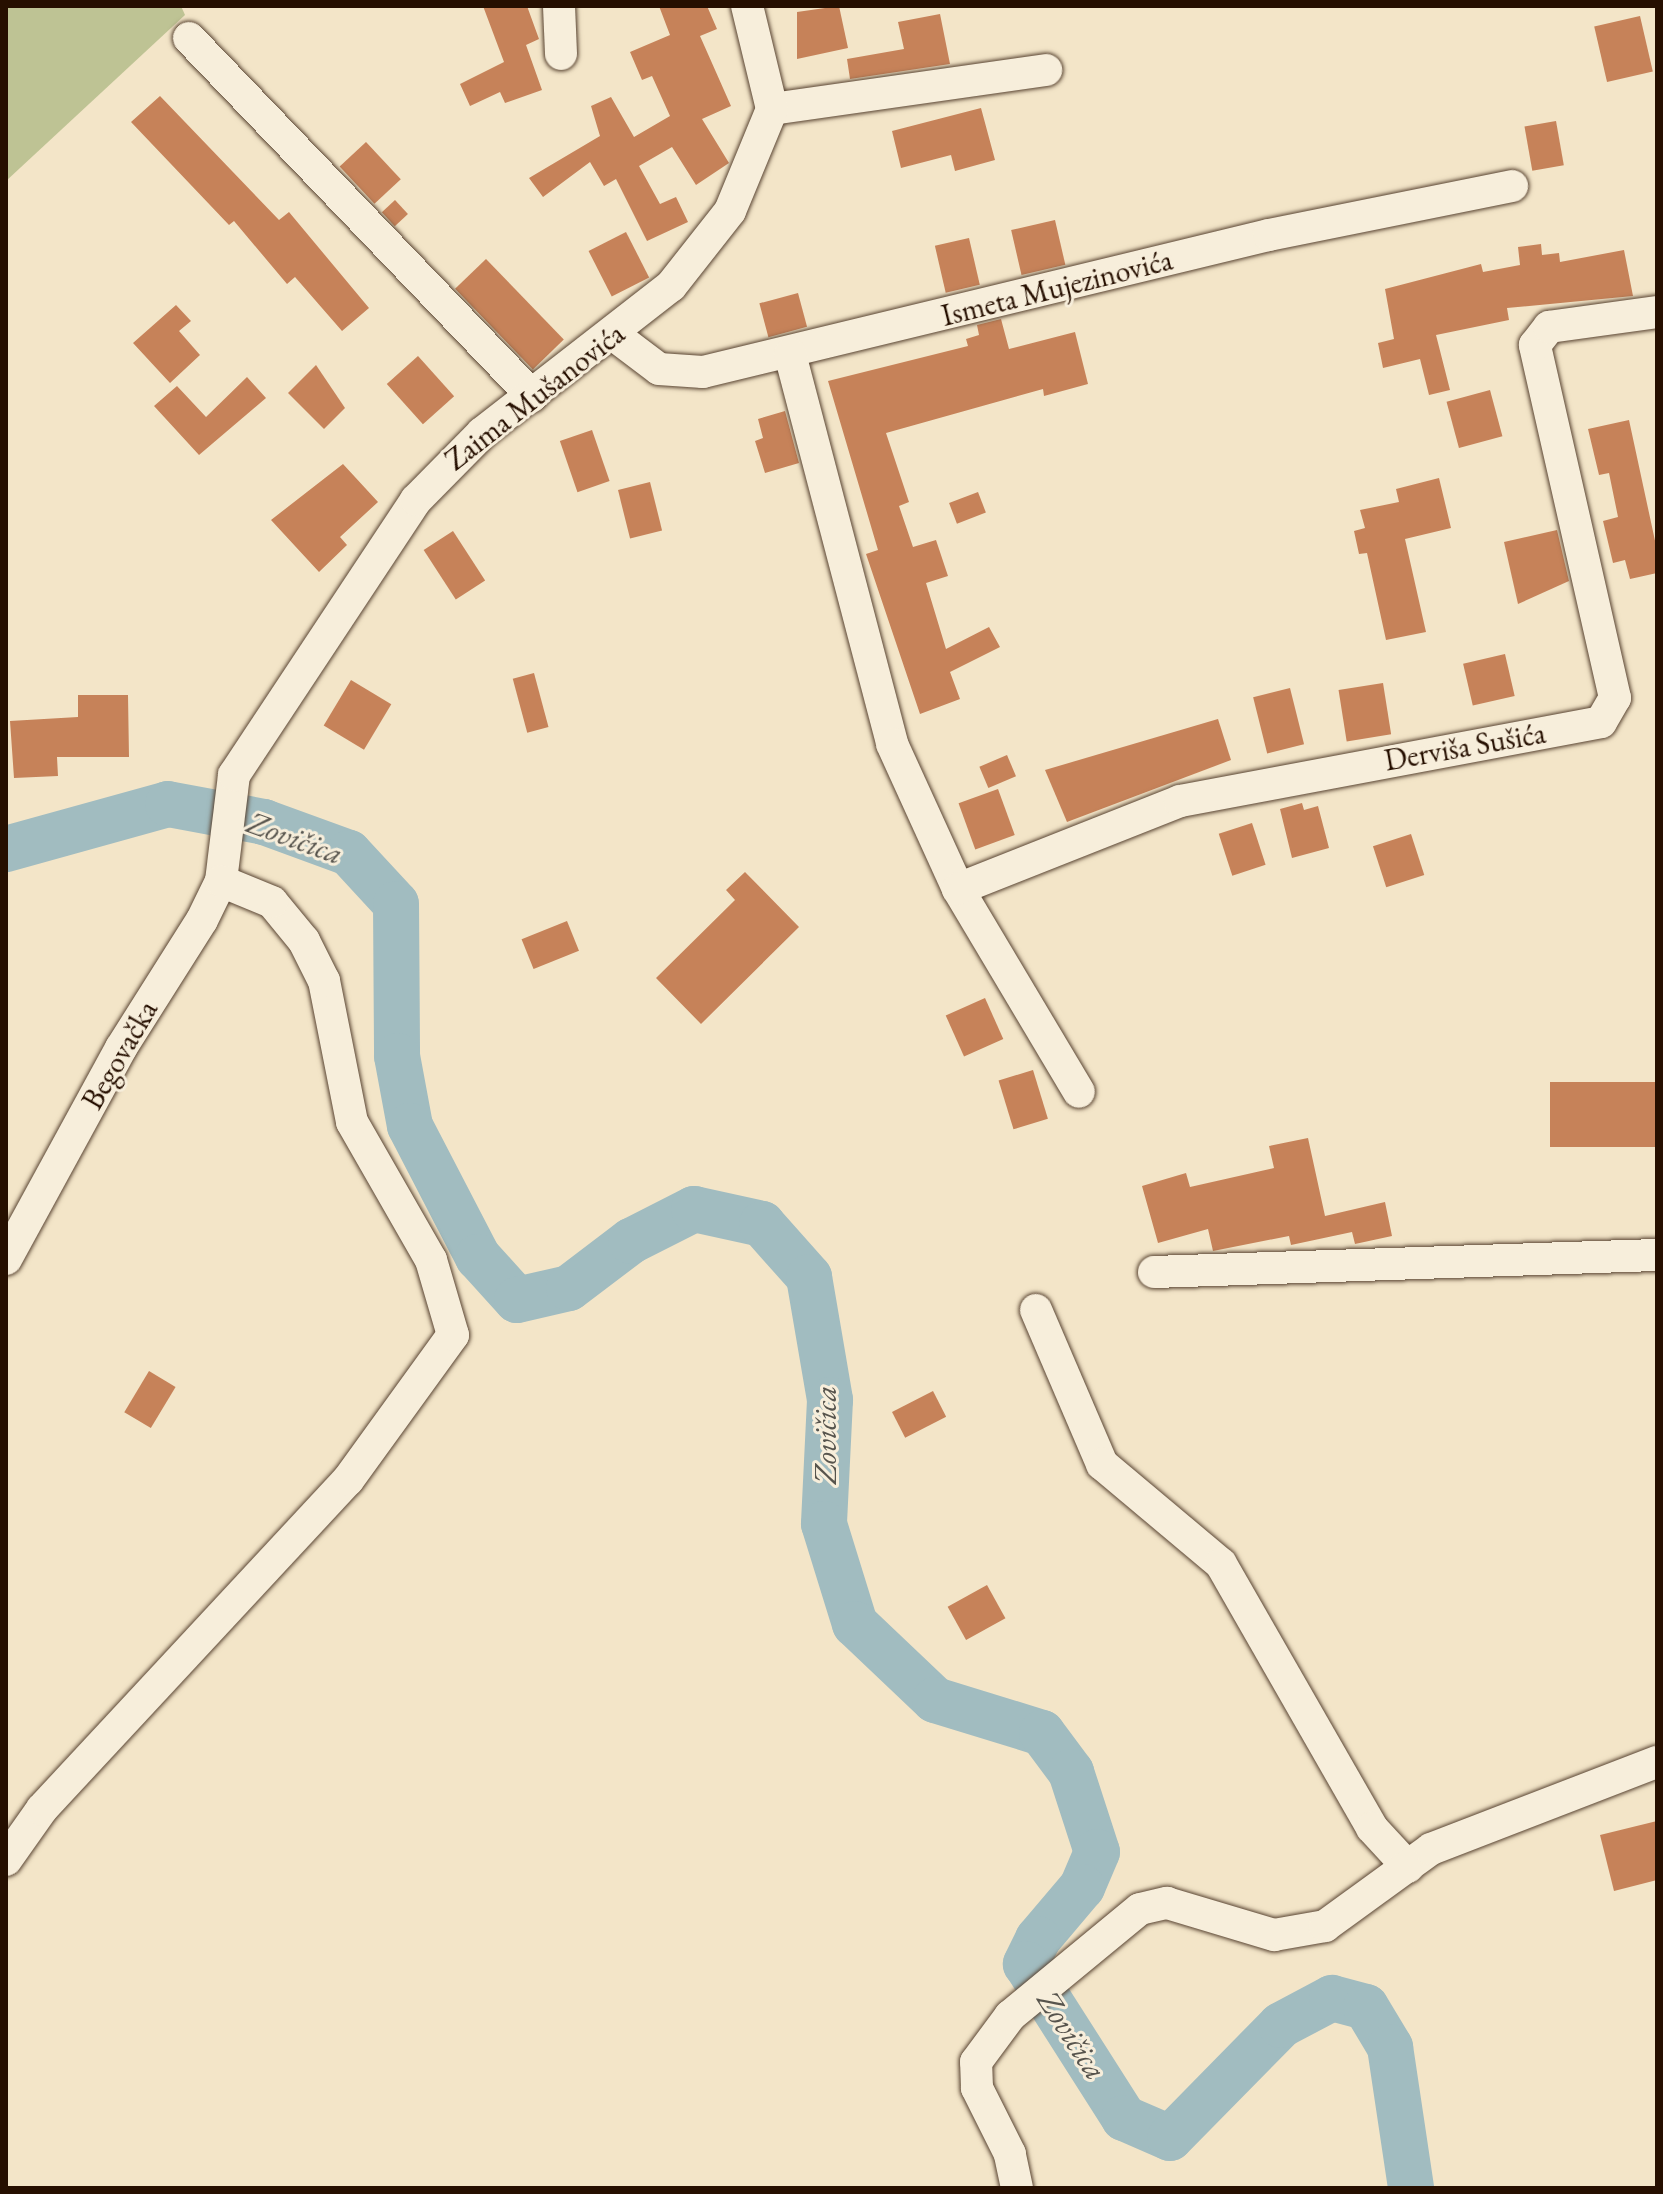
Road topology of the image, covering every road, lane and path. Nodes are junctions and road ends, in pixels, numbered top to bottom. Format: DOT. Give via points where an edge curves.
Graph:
graph roads {
  1 [pos="559,6"];
  2 [pos="747,6"];
  3 [pos="189,38"];
  4 [pos="561,54"];
  5 [pos="1046,70"];
  6 [pos="772,109"];
  7 [pos="1512,186"];
  8 [pos="1657,312"];
  9 [pos="614,335"];
  10 [pos="790,354"];
  11 [pos="532,396"];
  12 [pos="222,865"];
  13 [pos="958,889"];
  14 [pos="1079,1092"];
  15 [pos="1657,1255"];
  16 [pos="6,1259"];
  17 [pos="1154,1272"];
  18 [pos="1036,1310"];
  19 [pos="1657,1762"];
  20 [pos="6,1860"];
  21 [pos="1408,1867"];
  22 [pos="1017,2188"];
  1 -- 4 [label="street"];
  2 -- 6 [label="street"];
  3 -- 11 [label="street"];
  5 -- 6 [label="street"];
  6 -- 9 [label="street, Zaima Mušanovića" via="730,211 703,251"];
  7 -- 10 [label="street, Ismeta Mujezinovića" via="1269,235"];
  8 -- 13 [label="street, Derviša Sušića" via="1549,327 1535,345 1615,698 1608,715 1591,726 1180,801"];
  9 -- 10 [label="street, Ismeta Mujezinovića" via="659,369 679,374"];
  9 -- 11 [label="street, Zaima Mušanovića"];
  10 -- 13 [label="street" via="892,744"];
  11 -- 12 [label="street, Zaima Mušanovića" via="416,500 234,775"];
  12 -- 16 [label="street, Begovačka"];
  12 -- 20 [label="street" via="272,902 311,954 324,981 352,1122 431,1260 453,1335 348,1480 42,1809"];
  13 -- 14 [label="street"];
  15 -- 17 [label="street"];
  18 -- 21 [label="street" via="1102,1464 1221,1564 1372,1828"];
  19 -- 21 [label="street" via="1431,1849"];
  21 -- 22 [label="street" via="1325,1926 1274,1935 1167,1903 1140,1909 1072,1972 1010,2016 976,2062 977,2088 1010,2154"];
}
